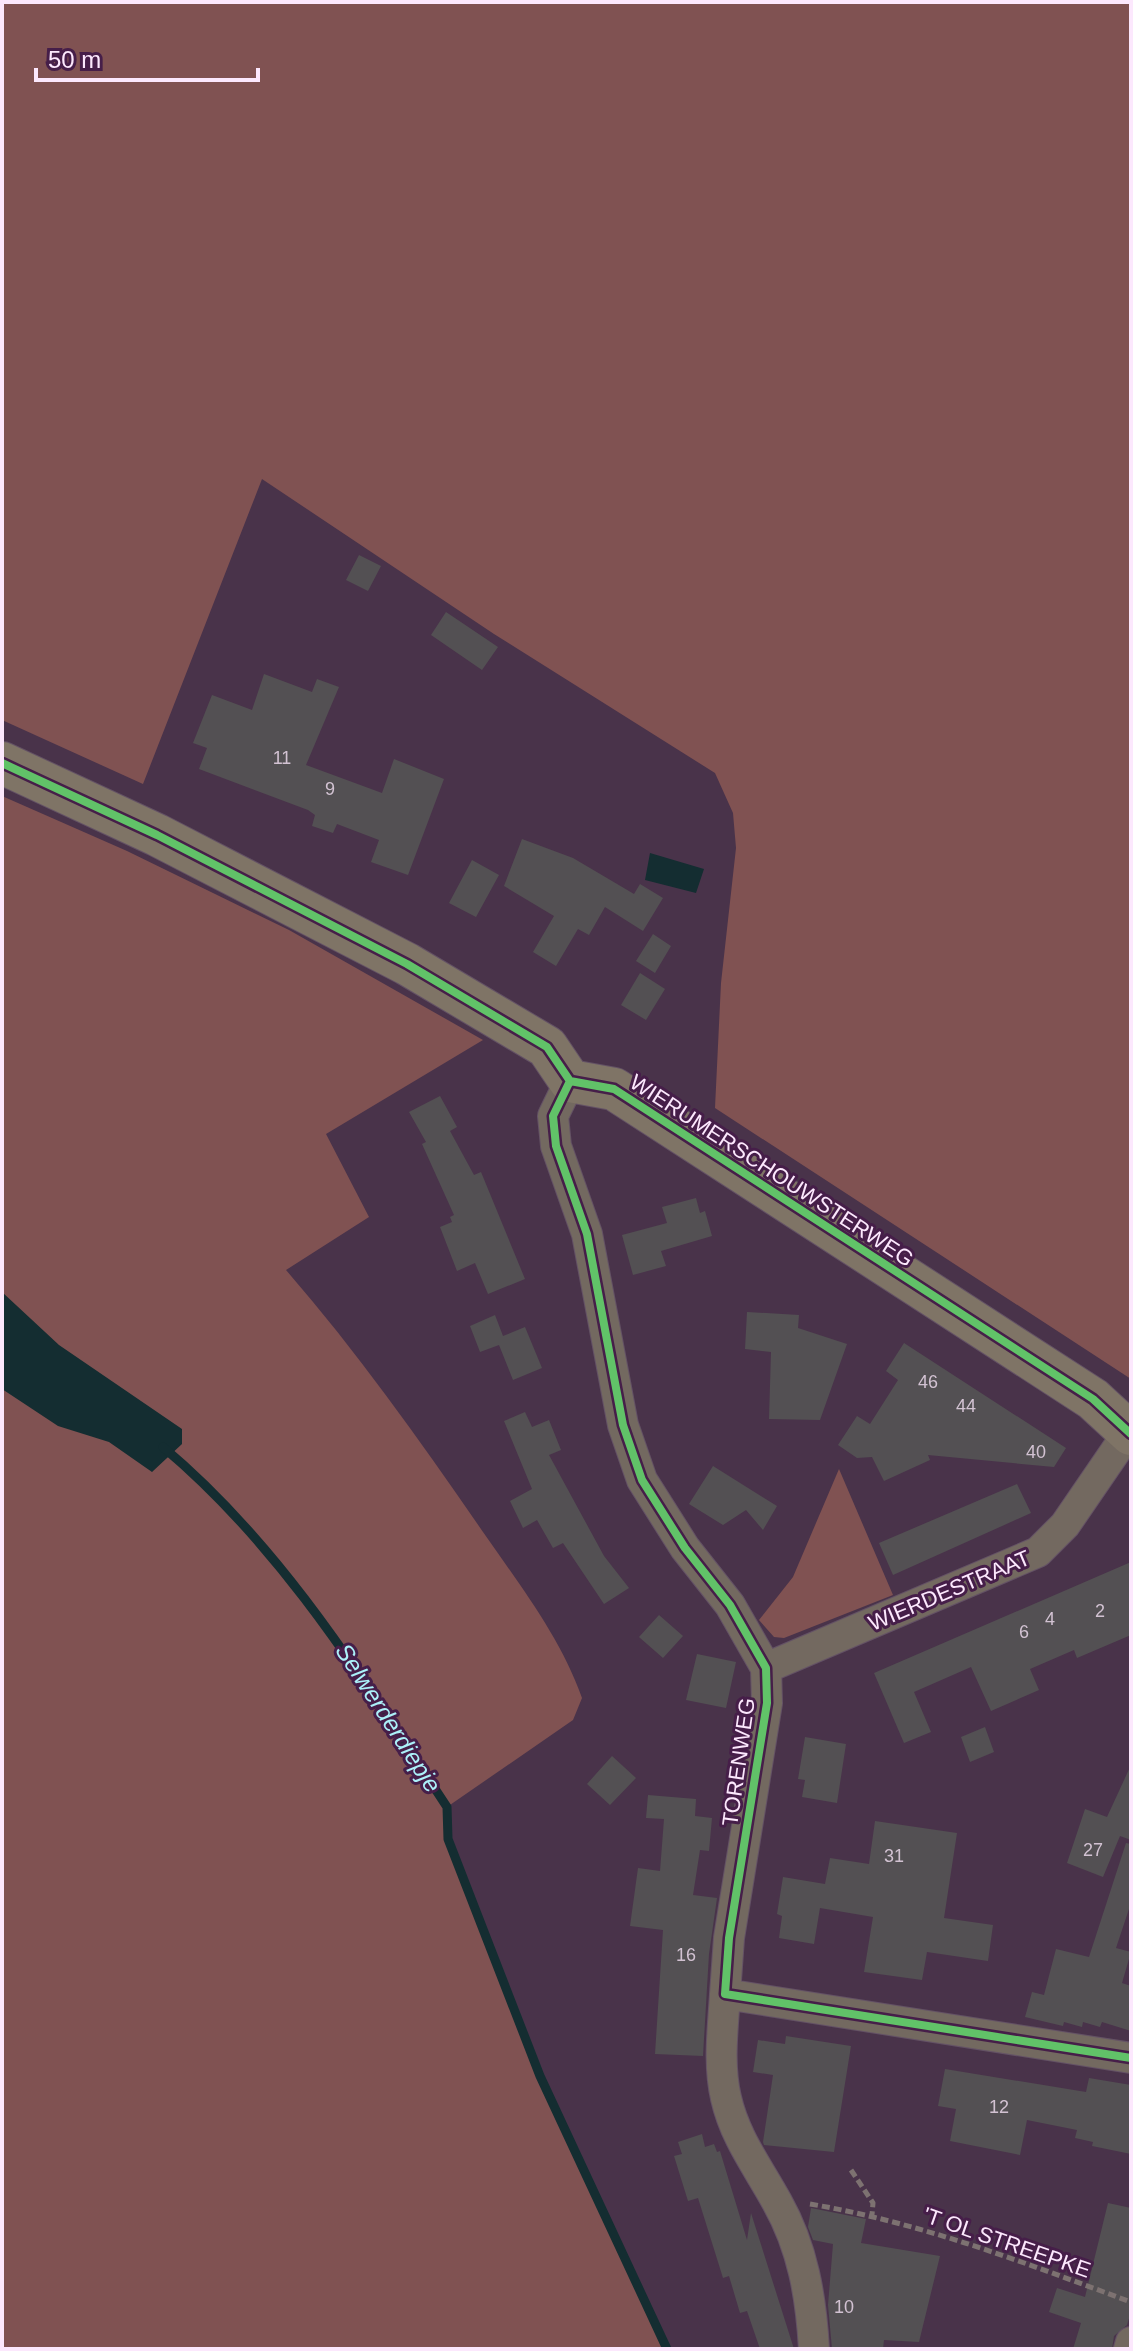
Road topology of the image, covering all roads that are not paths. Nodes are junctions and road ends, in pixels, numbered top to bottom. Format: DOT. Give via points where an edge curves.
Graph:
graph roads {
  1 [pos="2,763"];
  2 [pos="570,1081"];
  3 [pos="1129,1434"];
  4 [pos="766,1668"];
  5 [pos="725,1994"];
  6 [pos="1131,2058"];
  7 [pos="1131,2342"];
  8 [pos="814,2349"];
  9 [pos="1129,2349"];
  1 -- 2 [label="street" via="157,835 407,964 547,1047"];
  2 -- 3 [label="street, WIERUMERSCHOUWSTERWEG" via="614,1089 1093,1399"];
  2 -- 4 [label="street, TORENWEG" via="553,1116 556,1146 587,1234 623,1425 642,1480 730,1605"];
  3 -- 4 [label="street, WIERDESTRAAT" via="1065,1525 1038,1552"];
  4 -- 5 [label="street, TORENWEG" via="767,1703 729,1938"];
  5 -- 6 [label="street"];
  5 -- 8 [label="street, TORENWEG" via="725,2096 737,2134 800,2254"];
  7 -- 9 [label="street"];
}
